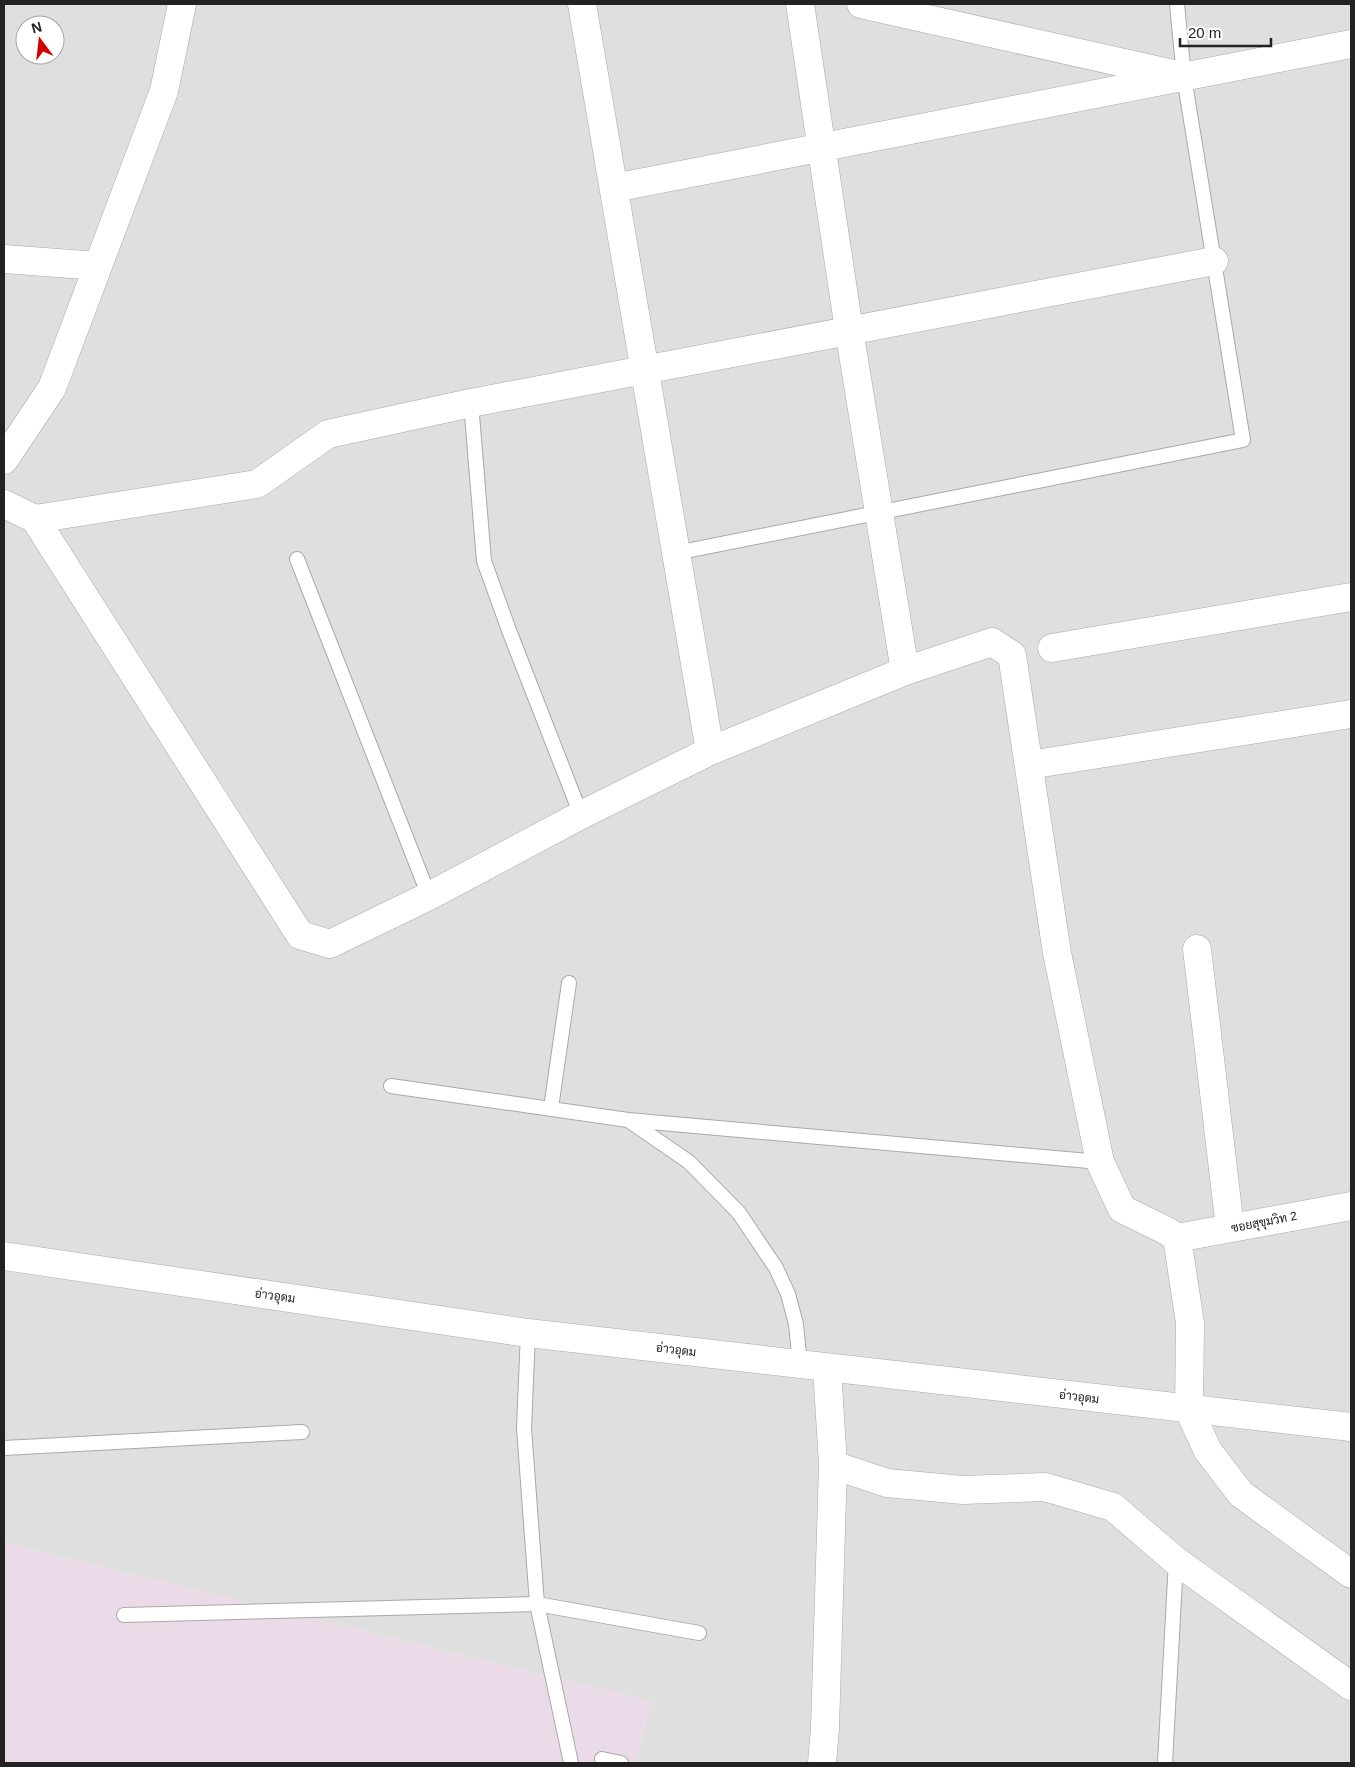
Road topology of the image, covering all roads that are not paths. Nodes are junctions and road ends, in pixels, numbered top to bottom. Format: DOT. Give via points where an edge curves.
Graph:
graph roads {
  1 [pos="182,4"];
  2 [pos="582,4"];
  3 [pos="800,4"];
  4 [pos="861,4"];
  5 [pos="1177,4"];
  6 [pos="1351,44"];
  7 [pos="1184,77"];
  8 [pos="822,147"];
  9 [pos="614,188"];
  10 [pos="4,259"];
  11 [pos="1214,261"];
  12 [pos="98,266"];
  13 [pos="849,330"];
  14 [pos="645,370"];
  15 [pos="472,403"];
  16 [pos="4,460"];
  17 [pos="4,504"];
  18 [pos="880,513"];
  19 [pos="35,519"];
  20 [pos="676,553"];
  21 [pos="296,559"];
  22 [pos="1351,597"];
  23 [pos="1052,648"];
  24 [pos="905,671"];
  25 [pos="1351,714"];
  26 [pos="710,751"];
  27 [pos="1029,765"];
  28 [pos="581,815"];
  29 [pos="429,896"];
  30 [pos="1197,949"];
  31 [pos="569,983"];
  32 [pos="391,1086"];
  33 [pos="551,1108"];
  34 [pos="628,1120"];
  35 [pos="1100,1162"];
  36 [pos="1351,1206"];
  37 [pos="1230,1228"];
  38 [pos="1177,1238"];
  39 [pos="4,1256"];
  40 [pos="528,1333"];
  41 [pos="800,1365"];
  42 [pos="827,1368"];
  43 [pos="1189,1410"];
  44 [pos="1351,1427"];
  45 [pos="302,1432"];
  46 [pos="4,1448"];
  47 [pos="833,1465"];
  48 [pos="1176,1561"];
  49 [pos="1351,1574"];
  50 [pos="537,1604"];
  51 [pos="124,1615"];
  52 [pos="699,1633"];
  53 [pos="1351,1686"];
  54 [pos="602,1759"];
  55 [pos="571,1763"];
  56 [pos="621,1763"];
  57 [pos="822,1763"];
  58 [pos="1165,1763"];
  1 -- 12 [label="street" via="164,92"];
  2 -- 9 [label="street"];
  3 -- 8 [label="street"];
  4 -- 7 [label="street"];
  5 -- 7 [label="lane"];
  6 -- 7 [label="street"];
  7 -- 8 [label="street"];
  7 -- 11 [label="lane"];
  8 -- 9 [label="street"];
  8 -- 13 [label="street"];
  9 -- 14 [label="street"];
  10 -- 12 [label="street"];
  11 -- 13 [label="street"];
  11 -- 18 [label="lane" via="1243,440"];
  12 -- 16 [label="street" via="52,388"];
  13 -- 14 [label="street"];
  13 -- 18 [label="street"];
  14 -- 15 [label="street"];
  14 -- 20 [label="street"];
  15 -- 19 [label="street" via="328,434 257,484"];
  15 -- 28 [label="lane" via="484,560"];
  17 -- 19 [label="street"];
  18 -- 20 [label="lane"];
  18 -- 24 [label="street"];
  19 -- 29 [label="street" via="300,935 330,944"];
  20 -- 26 [label="street"];
  21 -- 29 [label="lane"];
  22 -- 23 [label="street"];
  24 -- 26 [label="street"];
  24 -- 27 [label="street" via="992,642 1012,655"];
  25 -- 27 [label="street"];
  26 -- 28 [label="street"];
  27 -- 35 [label="street" via="1057,954"];
  28 -- 29 [label="street"];
  30 -- 37 [label="street"];
  31 -- 33 [label="lane"];
  32 -- 33 [label="lane"];
  33 -- 34 [label="lane"];
  34 -- 35 [label="lane"];
  34 -- 41 [label="lane" via="689,1162 739,1213 776,1268 788,1294 796,1324"];
  35 -- 38 [label="street" via="1122,1210"];
  36 -- 37 [label="street, ซอยสุขุมวิท 2"];
  37 -- 38 [label="street, ซอยสุขุมวิท 2"];
  38 -- 43 [label="street" via="1190,1323"];
  39 -- 40 [label="street, อ่าวอุดม"];
  40 -- 41 [label="street, อ่าวอุดม"];
  40 -- 50 [label="lane" via="524,1428"];
  41 -- 42 [label="street, อ่าวอุดม"];
  42 -- 43 [label="street, อ่าวอุดม"];
  42 -- 47 [label="street"];
  43 -- 44 [label="street, อ่าวอุดม"];
  43 -- 49 [label="street" via="1208,1451 1241,1494"];
  45 -- 46 [label="lane"];
  47 -- 48 [label="street" via="887,1483 963,1490 1045,1487 1113,1507"];
  47 -- 57 [label="street" via="826,1728"];
  48 -- 53 [label="street"];
  48 -- 58 [label="lane"];
  50 -- 51 [label="lane"];
  50 -- 52 [label="lane"];
  50 -- 55 [label="lane"];
  54 -- 56 [label="lane"];
}
